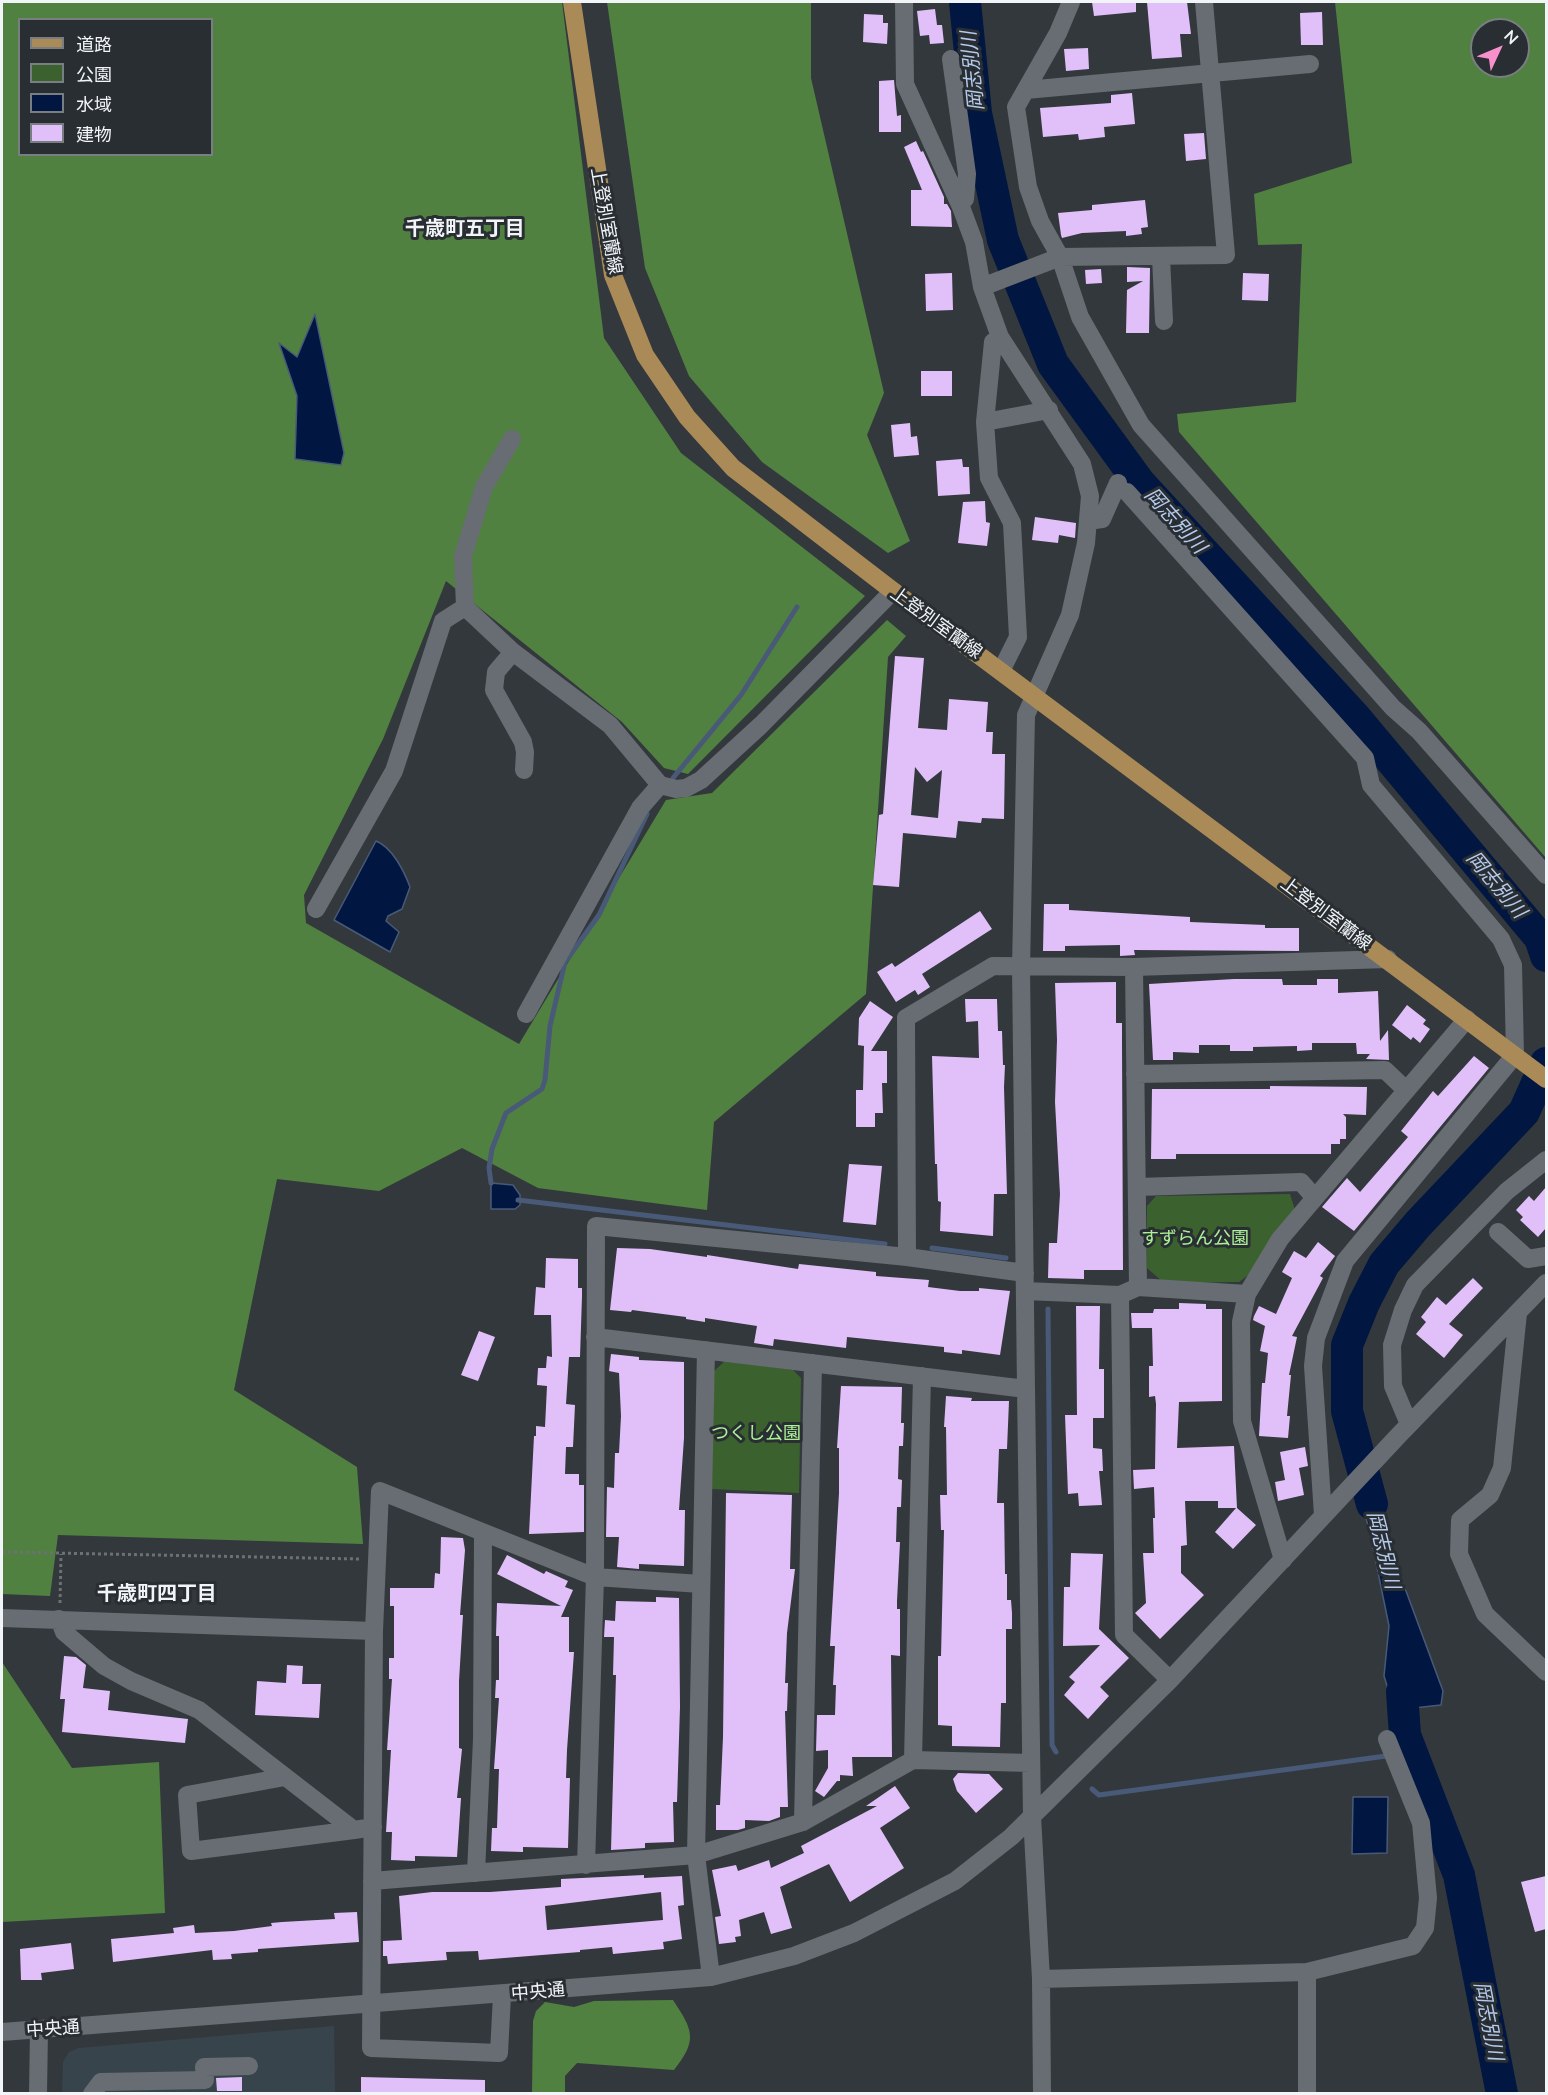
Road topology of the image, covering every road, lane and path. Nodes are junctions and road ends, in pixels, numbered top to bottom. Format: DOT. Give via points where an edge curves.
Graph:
graph roads {
  1 [pos="572,2"];
  2 [pos="904,2"];
  3 [pos="1071,2"];
  4 [pos="1204,2"];
  5 [pos="951,59"];
  6 [pos="1310,64"];
  7 [pos="1211,73"];
  8 [pos="1026,90"];
  9 [pos="960,203"];
  10 [pos="1161,256"];
  11 [pos="1054,259"];
  12 [pos="982,287"];
  13 [pos="1164,321"];
  14 [pos="1000,337"];
  15 [pos="1048,410"];
  16 [pos="985,422"];
  17 [pos="512,439"];
  18 [pos="1088,521"];
  19 [pos="893,591"];
  20 [pos="465,607"];
  21 [pos="513,652"];
  22 [pos="1001,671"];
  23 [pos="1034,696"];
  24 [pos="524,770"];
  25 [pos="660,785"];
  26 [pos="1546,875"];
  27 [pos="316,909"];
  28 [pos="1388,959"];
  29 [pos="1134,967"];
  30 [pos="1022,968"];
  31 [pos="526,1014"];
  32 [pos="1467,1018"];
  33 [pos="1519,1058"];
  34 [pos="1136,1074"];
  35 [pos="1546,1079"];
  36 [pos="1407,1090"];
  37 [pos="1546,1160"];
  38 [pos="1137,1187"];
  39 [pos="1315,1198"];
  40 [pos="1498,1232"];
  41 [pos="1546,1256"];
  42 [pos="907,1257"];
  43 [pos="1025,1282"];
  44 [pos="1546,1283"];
  45 [pos="1138,1287"];
  46 [pos="1247,1294"];
  47 [pos="1120,1295"];
  48 [pos="1518,1313"];
  49 [pos="595,1337"];
  50 [pos="706,1350"];
  51 [pos="813,1363"];
  52 [pos="922,1376"];
  53 [pos="1026,1389"];
  54 [pos="1404,1430"];
  55 [pos="1323,1515"];
  56 [pos="483,1534"];
  57 [pos="2,1552"];
  58 [pos="61,1554"];
  59 [pos="377,1559"];
  60 [pos="1283,1560"];
  61 [pos="595,1577"];
  62 [pos="701,1584"];
  63 [pos="2,1618"];
  64 [pos="59,1619"];
  65 [pos="374,1631"];
  66 [pos="1546,1672"];
  67 [pos="1170,1680"];
  68 [pos="1387,1739"];
  69 [pos="913,1760"];
  70 [pos="1031,1763"];
  71 [pos="285,1777"];
  72 [pos="1032,1816"];
  73 [pos="803,1822"];
  74 [pos="373,1827"];
  75 [pos="354,1830"];
  76 [pos="696,1855"];
  77 [pos="586,1865"];
  78 [pos="476,1873"];
  79 [pos="372,1881"];
  80 [pos="1307,1972"];
  81 [pos="711,1977"];
  82 [pos="1041,1979"];
  83 [pos="502,1995"];
  84 [pos="373,2002"];
  85 [pos="39,2030"];
  86 [pos="2,2032"];
  87 [pos="249,2066"];
  88 [pos="38,2094"];
  89 [pos="92,2094"];
  90 [pos="1042,2094"];
  91 [pos="1306,2094"];
  1 -- 19 [label="main road, 上登別室蘭線" via="613,275 645,355 687,417 733,468"];
  2 -- 9 [label="street" via="905,84"];
  3 -- 8 [label="street"];
  4 -- 7 [label="street"];
  5 -- 9 [label="street" via="967,174 965,199"];
  6 -- 7 [label="street"];
  7 -- 8 [label="street"];
  7 -- 10 [label="street" via="1226,255"];
  8 -- 11 [label="street" via="1016,107 1028,187"];
  9 -- 12 [label="street" via="974,242"];
  10 -- 11 [label="street"];
  10 -- 13 [label="street"];
  11 -- 12 [label="street"];
  11 -- 26 [label="street" via="1080,317 1142,425"];
  12 -- 14 [label="street"];
  14 -- 15 [label="street"];
  14 -- 16 [label="street" via="993,342"];
  15 -- 16 [label="street"];
  15 -- 18 [label="street" via="1082,464 1090,496"];
  16 -- 22 [label="street" via="989,478 1012,523 1017,637"];
  17 -- 20 [label="street" via="484,488 463,556"];
  18 -- 23 [label="street" via="1070,615"];
  18 -- 33 [label="street" via="1102,519 1123,488 1365,758 1371,785 1501,939 1513,965"];
  19 -- 22 [label="main road, 上登別室蘭線"];
  19 -- 25 [label="street" via="701,780 686,788"];
  20 -- 21 [label="street"];
  20 -- 27 [label="street" via="443,621 394,771"];
  21 -- 24 [label="street" via="496,672 494,690 523,742"];
  21 -- 25 [label="street" via="609,725"];
  22 -- 23 [label="main road, 上登別室蘭線"];
  23 -- 28 [label="main road, 上登別室蘭線"];
  23 -- 30 [label="street" via="1026,716"];
  25 -- 31 [label="street" via="640,808"];
  28 -- 29 [label="street"];
  28 -- 32 [label="main road, 上登別室蘭線"];
  29 -- 30 [label="street"];
  29 -- 34 [label="street"];
  30 -- 42 [label="street" via="993,966 906,1018"];
  30 -- 43 [label="street"];
  32 -- 33 [label="main road, 上登別室蘭線"];
  32 -- 36 [label="street"];
  33 -- 35 [label="main road, 上登別室蘭線"];
  33 -- 55 [label="street" via="1345,1261 1316,1338 1313,1366"];
  34 -- 36 [label="street" via="1384,1070"];
  34 -- 38 [label="street"];
  36 -- 39 [label="street"];
  37 -- 54 [label="street" via="1507,1191 1415,1285 1392,1344 1393,1386"];
  38 -- 39 [label="street" via="1301,1182"];
  38 -- 45 [label="street"];
  39 -- 46 [label="street" via="1280,1239"];
  40 -- 41 [label="street" via="1528,1259"];
  42 -- 43 [label="street"];
  42 -- 49 [label="street" via="596,1226"];
  43 -- 47 [label="street"];
  43 -- 53 [label="street"];
  44 -- 48 [label="street, 中央通"];
  45 -- 46 [label="street"];
  45 -- 47 [label="street"];
  46 -- 60 [label="street" via="1241,1322 1242,1421"];
  47 -- 67 [label="street" via="1124,1635"];
  48 -- 54 [label="street, 中央通"];
  48 -- 66 [label="street" via="1502,1468 1490,1495 1460,1520 1459,1554 1485,1614"];
  49 -- 50 [label="street"];
  49 -- 61 [label="street"];
  50 -- 51 [label="street"];
  50 -- 62 [label="street"];
  51 -- 52 [label="street"];
  51 -- 73 [label="street"];
  52 -- 53 [label="street"];
  52 -- 69 [label="street"];
  53 -- 70 [label="street"];
  54 -- 55 [label="street, 中央通"];
  55 -- 60 [label="street, 中央通"];
  56 -- 59 [label="street" via="380,1491"];
  56 -- 61 [label="street"];
  56 -- 78 [label="street" via="482,1739"];
  57 -- 58 [label="path"];
  58 -- 59 [label="path"];
  58 -- 64 [label="path"];
  59 -- 65 [label="street"];
  60 -- 67 [label="street, 中央通"];
  61 -- 62 [label="street"];
  61 -- 77 [label="street"];
  62 -- 76 [label="street"];
  63 -- 64 [label="street"];
  64 -- 65 [label="street"];
  64 -- 71 [label="street" via="64,1632 104,1666 199,1710"];
  65 -- 74 [label="street"];
  67 -- 72 [label="street, 中央通"];
  68 -- 80 [label="street" via="1422,1822 1428,1898 1425,1928 1413,1946"];
  69 -- 70 [label="street"];
  69 -- 73 [label="street"];
  70 -- 72 [label="street"];
  71 -- 75 [label="street"];
  71 -- 75 [label="street" via="187,1795 191,1851"];
  72 -- 81 [label="street, 中央通" via="1011,1838 955,1881 854,1933 794,1956"];
  72 -- 82 [label="street"];
  73 -- 76 [label="street"];
  74 -- 75 [label="street"];
  74 -- 79 [label="street"];
  76 -- 77 [label="street"];
  76 -- 81 [label="street"];
  77 -- 78 [label="street"];
  78 -- 79 [label="street"];
  79 -- 84 [label="street"];
  80 -- 82 [label="street"];
  80 -- 91 [label="street"];
  81 -- 83 [label="street, 中央通"];
  82 -- 90 [label="street"];
  83 -- 84 [label="street, 中央通"];
  83 -- 84 [label="street" via="499,2053 371,2048"];
  84 -- 85 [label="street, 中央通"];
  85 -- 86 [label="street, 中央通"];
  85 -- 88 [label="street"];
  87 -- 89 [label="street" via="204,2067 205,2080 101,2082"];
}
